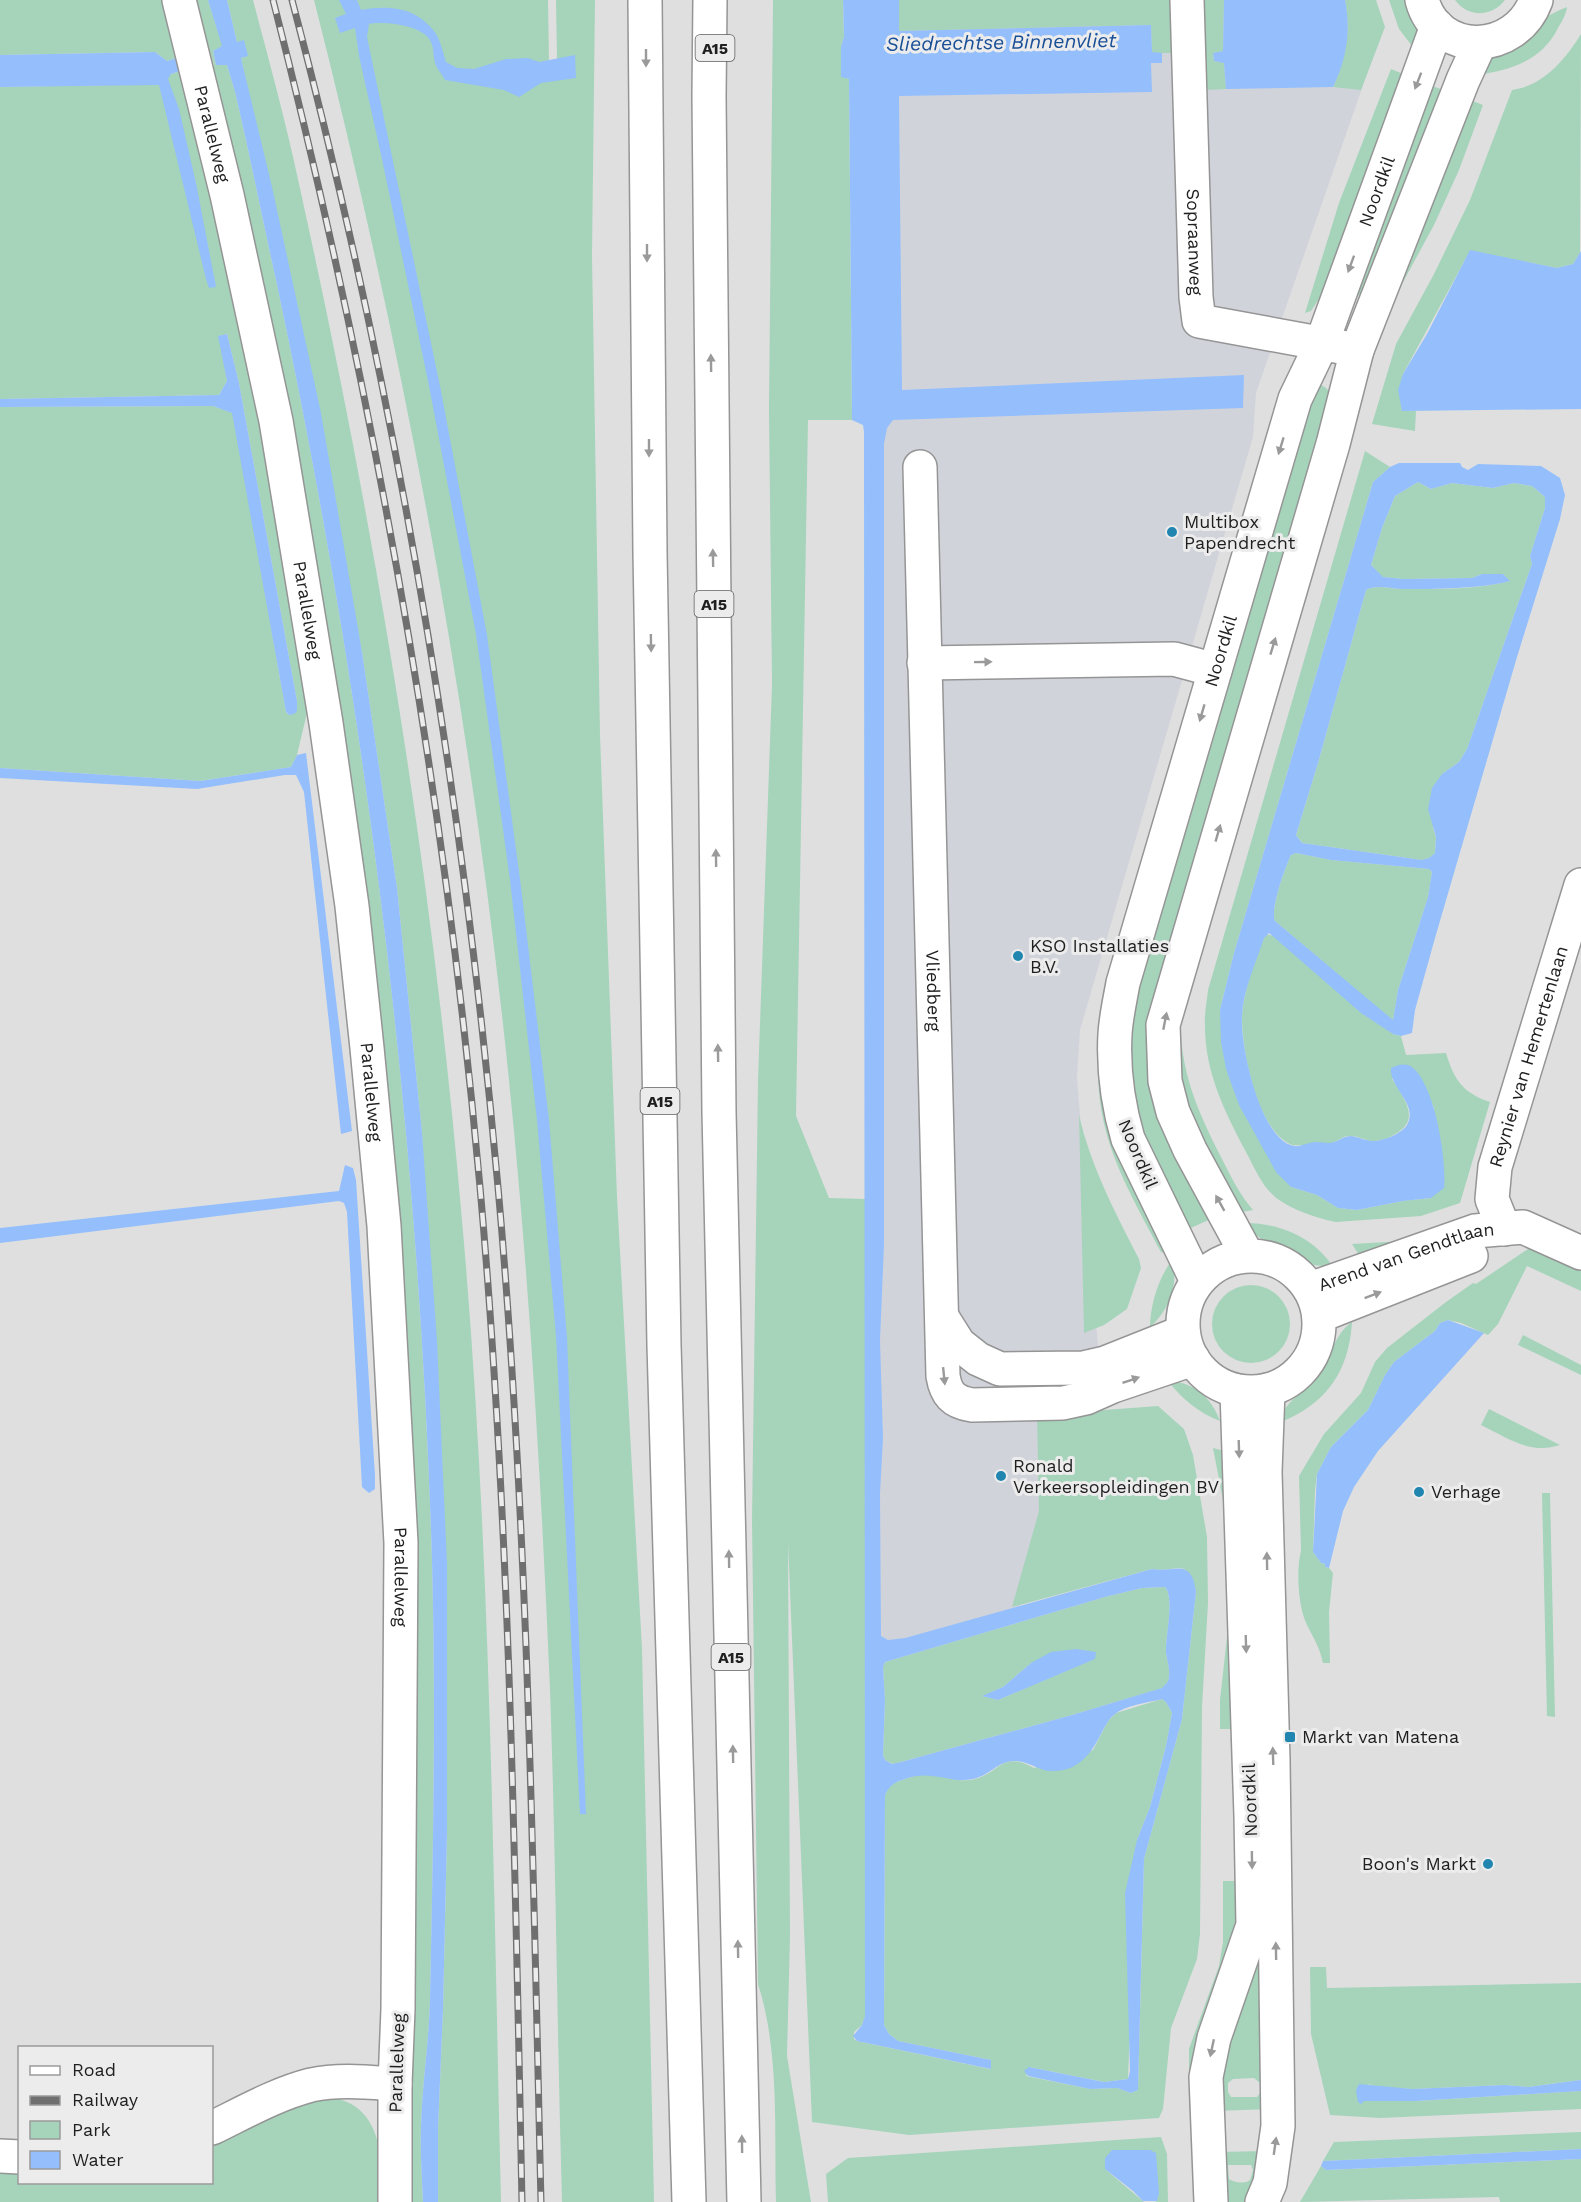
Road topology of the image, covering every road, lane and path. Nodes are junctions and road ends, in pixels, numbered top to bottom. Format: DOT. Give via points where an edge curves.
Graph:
graph roads {
  1 [pos="179,0"];
  2 [pos="645,0"];
  3 [pos="710,0"];
  4 [pos="722,0"];
  5 [pos="1187,0"];
  6 [pos="1542,1"];
  7 [pos="1430,13"];
  8 [pos="1480,43"];
  9 [pos="709,96"];
  10 [pos="1321,345"];
  11 [pos="1357,350"];
  12 [pos="920,467"];
  13 [pos="924,663"];
  14 [pos="1215,670"];
  15 [pos="1581,885"];
  16 [pos="1504,1229"];
  17 [pos="1581,1253"];
  18 [pos="1247,1255"];
  19 [pos="1197,1281"];
  20 [pos="1315,1303"];
  21 [pos="942,1317"];
  22 [pos="1188,1346"];
  23 [pos="1252,1390"];
  24 [pos="395,2084"];
  25 [pos="213,2128"];
  26 [pos="0,2156"];
  27 [pos="18,2157"];
  28 [pos="395,2202"];
  29 [pos="689,2202"];
  30 [pos="744,2202"];
  31 [pos="1211,2202"];
  32 [pos="1262,2202"];
  1 -- 24 [label="main road, Parallelweg" via="276,421 326,723 367,1048 384,1226 401,1543"];
  2 -- 29 [label="main road, A15, one-way" via="650,576 664,1333"];
  3 -- 9 [label="main road, A15"];
  4 -- 9 [label="main road, A15"];
  5 -- 10 [label="main road, Sopraanweg" via="1199,321"];
  6 -- 8 [label="main road" via="1514,31"];
  7 -- 8 [label="main road" via="1457,38"];
  7 -- 10 [label="main road, Noordkil, one-way"];
  8 -- 11 [label="main road"];
  30 -- 9 [label="main road, A15, one-way" via="719,1112"];
  10 -- 11 [label="main road, Sopraanweg"];
  10 -- 14 [label="main road, Noordkil, one-way" via="1295,399"];
  18 -- 11 [label="main road, one-way" via="1173,1112 1165,1081 1163,1025"];
  12 -- 13 [label="main road, Vliedberg"];
  13 -- 14 [label="main road, one-way" via="1174,659"];
  13 -- 21 [label="main road, Vliedberg"];
  14 -- 19 [label="main road, Noordkil, one-way" via="1123,983 1115,1034 1117,1094 1128,1139"];
  15 -- 16 [label="main road, Reynier van Hemertenlaan" via="1495,1167 1492,1199"];
  16 -- 17 [label="main road, Arend van Gendtlaan" via="1523,1227"];
  16 -- 20 [label="main road, Arend van Gendtlaan" via="1489,1249"];
  18 -- 19 [label="main road" via="1219,1263"];
  18 -- 20 [label="main road" via="1276,1260 1301,1277"];
  19 -- 22 [label="main road" via="1185,1305"];
  20 -- 23 [label="main road" via="1319,1332 1308,1363 1283,1384"];
  21 -- 22 [label="main road" via="959,1344 1000,1369 1083,1368"];
  21 -- 22 [label="main road, Vliedberg, one-way" via="945,1387 959,1403 972,1406 1063,1403 1086,1398"];
  22 -- 23 [label="main road" via="1211,1380"];
  23 -- 31 [label="main road, Noordkil, one-way" via="1252,1925 1214,2038 1206,2077"];
  32 -- 23 [label="main road, Noordkil, one-way" via="1270,2183 1278,2126 1274,1760 1265,1472"];
  24 -- 25 [label="main road" via="356,2081 312,2085"];
  24 -- 28 [label="main road, Parallelweg"];
  26 -- 27 [label="main road"];
}
